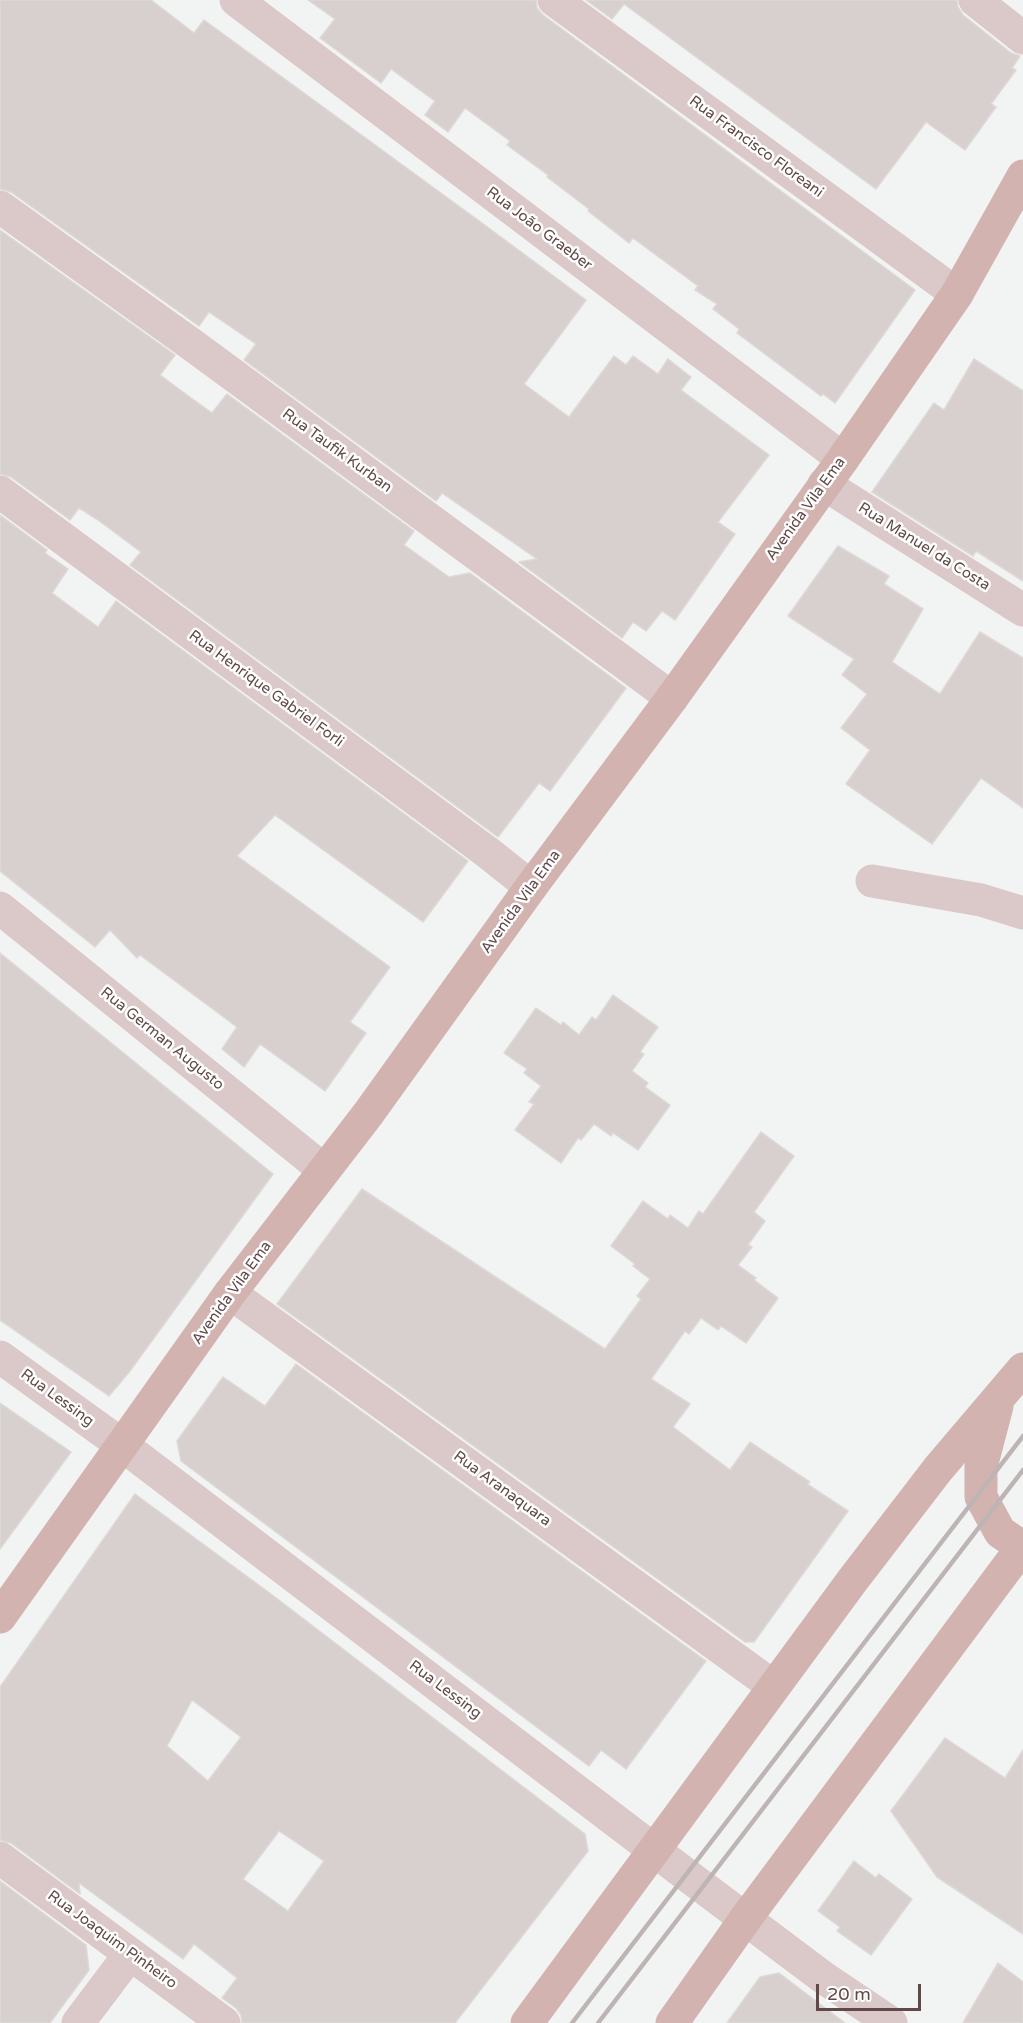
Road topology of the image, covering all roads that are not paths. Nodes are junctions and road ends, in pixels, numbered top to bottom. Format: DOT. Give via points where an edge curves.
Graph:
graph roads {
  1 [pos="236,0"];
  2 [pos="554,0"];
  3 [pos="975,0"];
  4 [pos="1023,38"];
  5 [pos="1023,176"];
  6 [pos="0,207"];
  7 [pos="957,294"];
  8 [pos="834,471"];
  9 [pos="0,492"];
  10 [pos="1023,610"];
  11 [pos="672,698"];
  12 [pos="872,881"];
  13 [pos="531,887"];
  14 [pos="0,908"];
  15 [pos="1023,914"];
  16 [pos="324,1170"];
  17 [pos="230,1293"];
  18 [pos="0,1357"];
  19 [pos="1023,1369"];
  20 [pos="1000,1396"];
  21 [pos="122,1445"];
  22 [pos="1023,1547"];
  23 [pos="0,1617"];
  24 [pos="773,1686"];
  25 [pos="654,1850"];
  26 [pos="0,1858"];
  27 [pos="746,1918"];
  28 [pos="130,1954"];
  29 [pos="78,2023"];
  30 [pos="224,2023"];
  31 [pos="527,2023"];
  32 [pos="672,2023"];
  33 [pos="891,2023"];
  1 -- 8 [label="street, Rua João Graeber"];
  2 -- 7 [label="street, Rua Francisco Floreani"];
  3 -- 4 [label="street"];
  5 -- 7 [label="main road, Avenida Vila Ema"];
  6 -- 11 [label="street, Rua Taufik Kurban"];
  7 -- 8 [label="main road, Avenida Vila Ema"];
  8 -- 10 [label="street, Rua Manuel da Costa"];
  8 -- 11 [label="main road, Avenida Vila Ema"];
  9 -- 13 [label="street, Rua Henrique Gabriel Forli"];
  11 -- 13 [label="main road, Avenida Vila Ema"];
  12 -- 15 [label="street" via="981,900"];
  13 -- 16 [label="main road, Avenida Vila Ema"];
  14 -- 16 [label="street, Rua German Augusto"];
  16 -- 17 [label="main road, Avenida Vila Ema"];
  17 -- 21 [label="main road, Avenida Vila Ema"];
  17 -- 24 [label="street, Rua Aranaquara"];
  18 -- 21 [label="street, Rua Lessing"];
  19 -- 20 [label="main road"];
  20 -- 22 [label="main road" via="981,1467 981,1497 1000,1532"];
  20 -- 24 [label="main road" via="938,1469"];
  21 -- 23 [label="main road, Avenida Vila Ema"];
  21 -- 25 [label="street, Rua Lessing"];
  22 -- 27 [label="main road"];
  24 -- 25 [label="main road"];
  25 -- 27 [label="street, Rua Lessing"];
  25 -- 31 [label="main road"];
  26 -- 28 [label="street, Rua Joaquim Pinheiro"];
  27 -- 32 [label="main road"];
  27 -- 33 [label="street, Rua Lessing"];
  28 -- 29 [label="street"];
  28 -- 30 [label="street, Rua Joaquim Pinheiro"];
}
